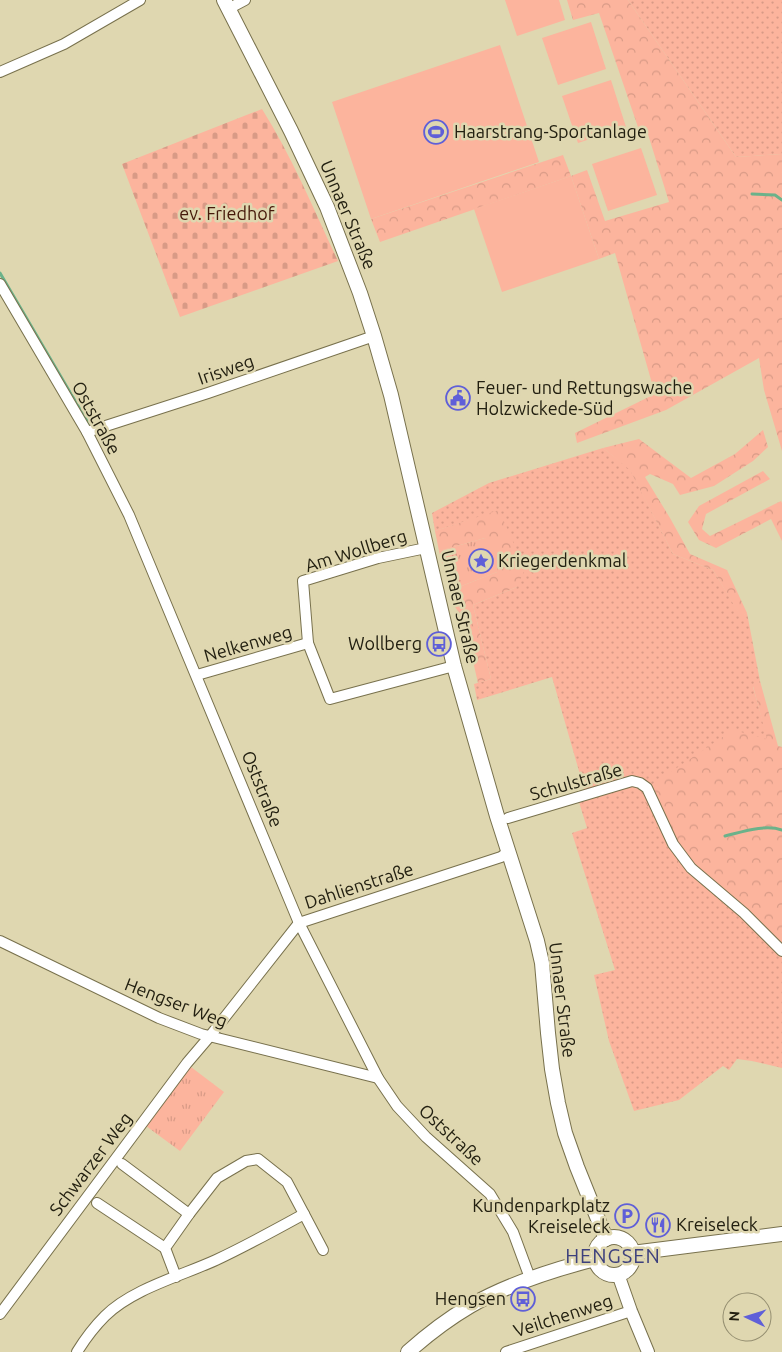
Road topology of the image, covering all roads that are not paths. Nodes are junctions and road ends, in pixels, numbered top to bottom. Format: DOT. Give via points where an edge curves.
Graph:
graph roads {
  1 [pos="140,0"];
  2 [pos="246,0"];
  3 [pos="226,4"];
  4 [pos="0,72"];
  5 [pos="0,284"];
  6 [pos="374,336"];
  7 [pos="86,432"];
  8 [pos="426,548"];
  9 [pos="308,643"];
  10 [pos="454,666"];
  11 [pos="197,675"];
  12 [pos="508,818"];
  13 [pos="508,852"];
  14 [pos="299,923"];
  15 [pos="0,941"];
  16 [pos="782,951"];
  17 [pos="210,1036"];
  18 [pos="378,1078"];
  19 [pos="122,1164"];
  20 [pos="97,1203"];
  21 [pos="190,1214"];
  22 [pos="304,1214"];
  23 [pos="782,1234"];
  24 [pos="606,1239"];
  25 [pos="165,1248"];
  26 [pos="323,1250"];
  27 [pos="632,1253"];
  28 [pos="595,1259"];
  29 [pos="618,1274"];
  30 [pos="176,1277"];
  31 [pos="530,1278"];
  32 [pos="630,1311"];
  33 [pos="0,1314"];
  34 [pos="77,1352"];
  35 [pos="408,1352"];
  36 [pos="506,1352"];
  37 [pos="648,1352"];
  1 -- 4 [label="street" via="64,44"];
  2 -- 3 [label="street"];
  3 -- 6 [label="main road, Unnaer Straße" via="327,208"];
  5 -- 7 [label="street, Oststraße"];
  6 -- 7 [label="street, Irisweg"];
  6 -- 8 [label="main road, Unnaer Straße"];
  7 -- 11 [label="street, Oststraße" via="130,515"];
  8 -- 9 [label="street, Am Wollberg" via="378,558 303,581"];
  8 -- 10 [label="main road, Unnaer Straße"];
  9 -- 10 [label="street, Am Wollberg" via="330,699"];
  9 -- 11 [label="street, Nelkenweg"];
  10 -- 13 [label="main road, Unnaer Straße"];
  11 -- 14 [label="street, Oststraße"];
  12 -- 16 [label="street, Schulstraße" via="632,781 640,783 647,788 673,844 691,868"];
  13 -- 14 [label="street, Dahlienstraße"];
  13 -- 24 [label="main road, Unnaer Straße" via="542,963 552,1069 565,1133"];
  14 -- 17 [label="street, Dahlienstraße"];
  14 -- 18 [label="street, Oststraße"];
  15 -- 17 [label="street, Hengser Weg" via="159,1018"];
  17 -- 18 [label="street, Hengser Weg"];
  17 -- 33 [label="street, Schwarzer Weg"];
  18 -- 31 [label="street, Oststraße" via="426,1137 490,1194 513,1232"];
  19 -- 21 [label="street"];
  20 -- 25 [label="street"];
  21 -- 22 [label="street" via="217,1178 246,1161 258,1159 287,1182"];
  21 -- 25 [label="street"];
  22 -- 26 [label="street"];
  22 -- 30 [label="street" via="235,1252"];
  23 -- 27 [label="main road"];
  24 -- 27 [label="main road" via="621,1239"];
  24 -- 28 [label="main road" via="597,1248"];
  25 -- 30 [label="street"];
  27 -- 29 [label="main road" via="628,1268"];
  28 -- 29 [label="main road" via="601,1270"];
  28 -- 31 [label="main road"];
  29 -- 32 [label="street"];
  30 -- 34 [label="street" via="131,1297 106,1315 87,1335"];
  31 -- 35 [label="main road" via="471,1305"];
  32 -- 36 [label="street, Veilchenweg"];
  32 -- 37 [label="street"];
}
